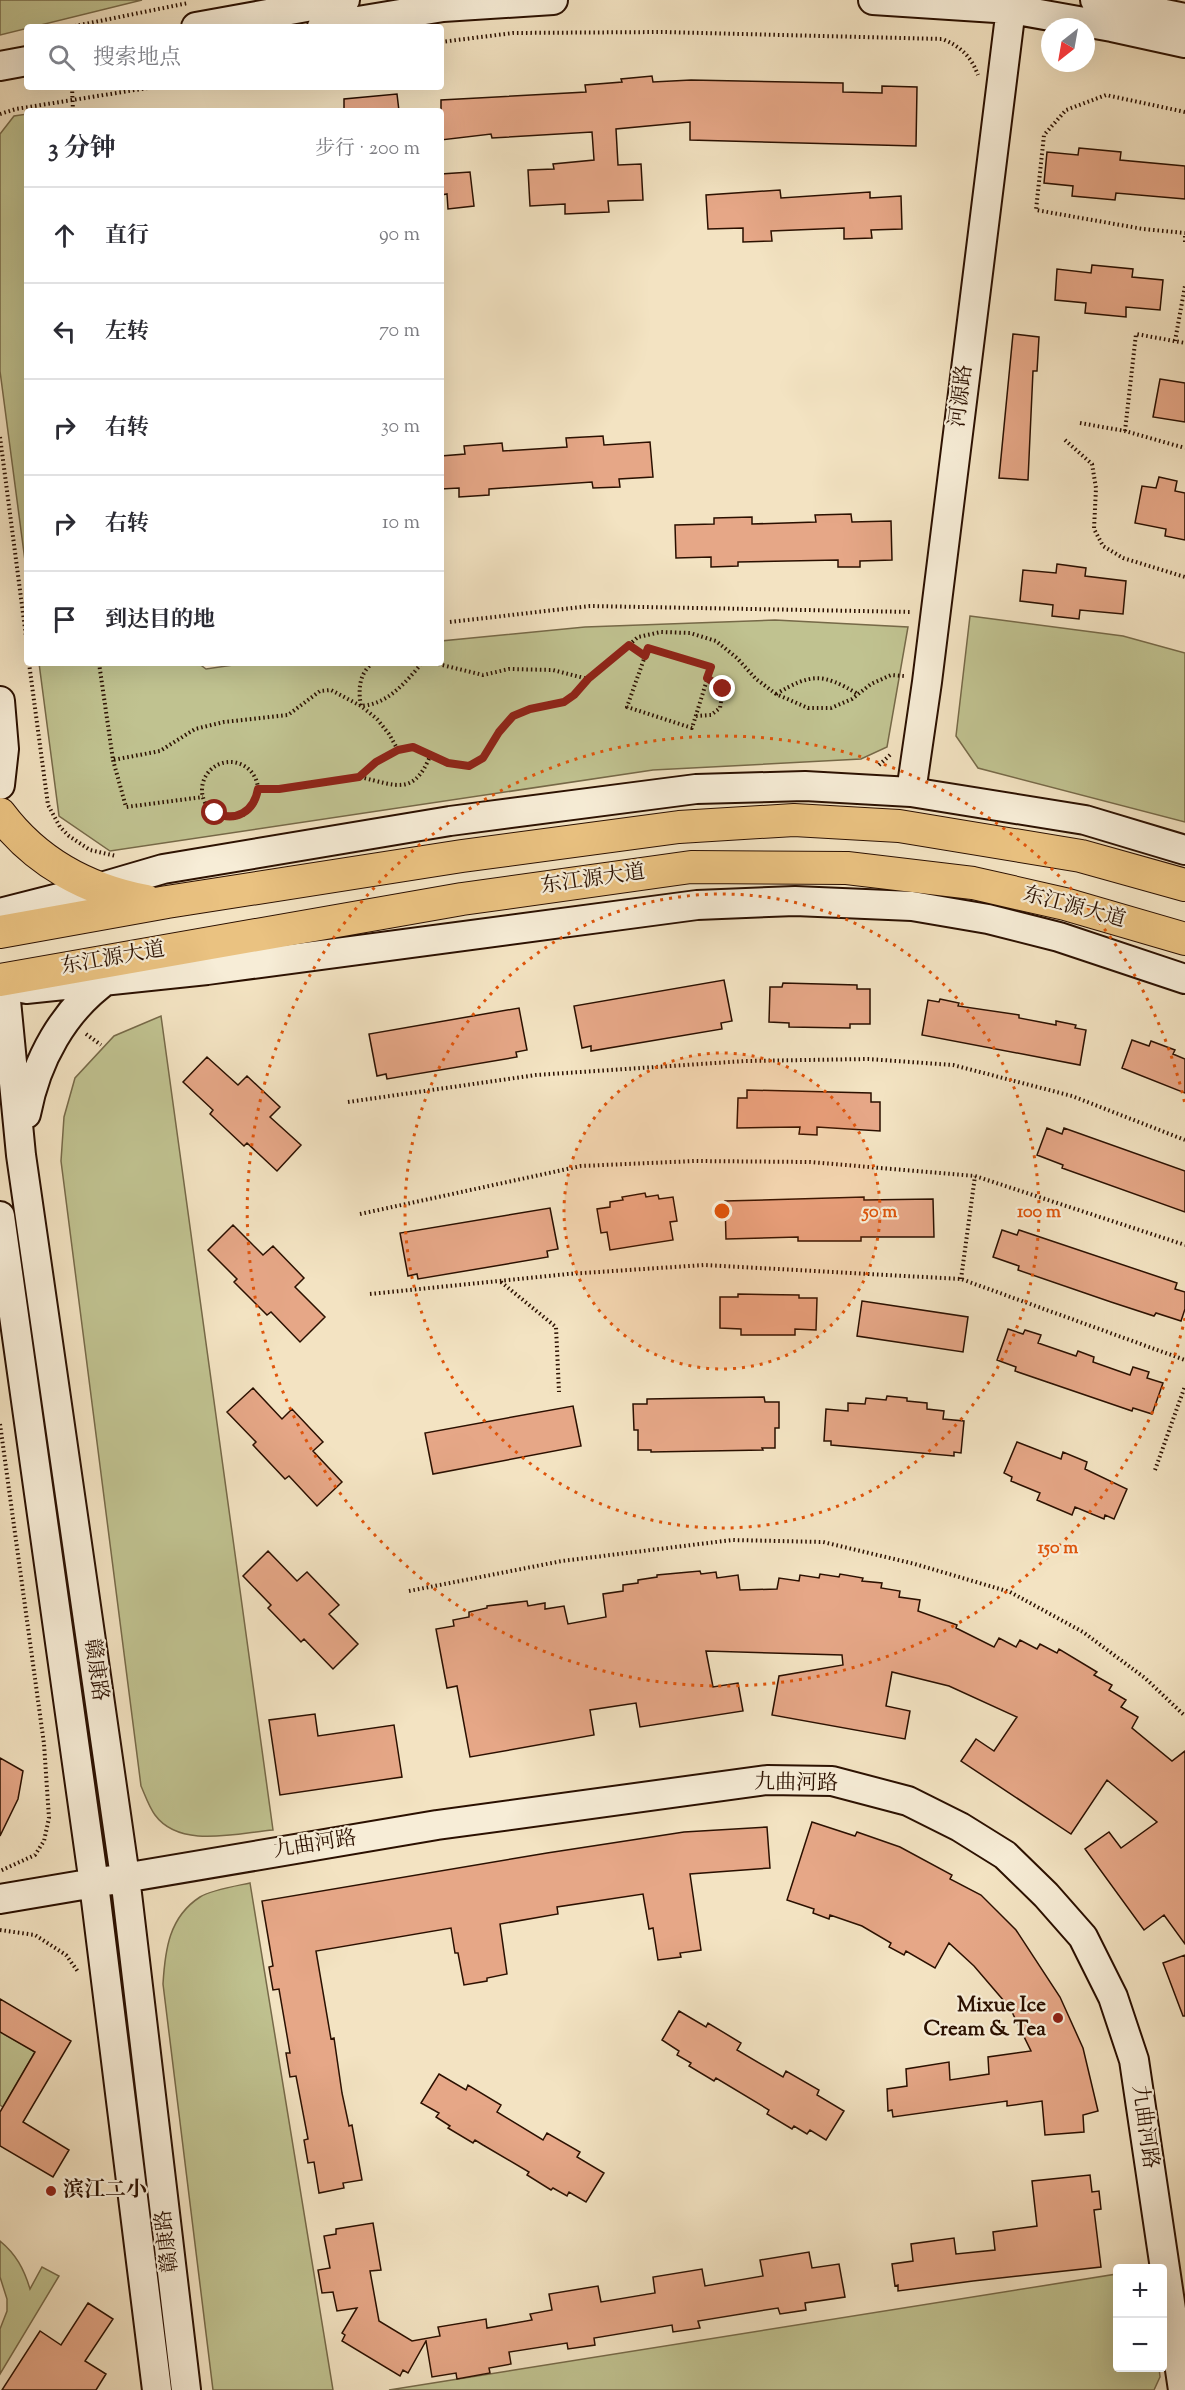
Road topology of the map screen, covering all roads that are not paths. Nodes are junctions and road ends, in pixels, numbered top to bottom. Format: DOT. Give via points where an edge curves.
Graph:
graph roads {
  1 [pos="345,0"];
  2 [pos="554,0"];
  3 [pos="873,0"];
  4 [pos="1095,0"];
  5 [pos="1011,4"];
  6 [pos="196,14"];
  7 [pos="1185,18"];
  8 [pos="340,24"];
  9 [pos="1185,43"];
  10 [pos="24,62"];
  11 [pos="0,66"];
  12 [pos="24,78"];
  13 [pos="0,82"];
  14 [pos="0,701"];
  15 [pos="0,785"];
  16 [pos="911,792"];
  17 [pos="0,814"];
  18 [pos="1185,850"];
  19 [pos="1185,885"];
  20 [pos="98,888"];
  21 [pos="168,902"];
  22 [pos="0,913"];
  23 [pos="0,932"];
  24 [pos="1185,939"];
  25 [pos="169,949"];
  26 [pos="1185,978"];
  27 [pos="2,979"];
  28 [pos="107,980"];
  29 [pos="21,1155"];
  30 [pos="0,1216"];
  31 [pos="124,1877"];
  32 [pos="94,1884"];
  33 [pos="0,1899"];
  34 [pos="157,2390"];
  35 [pos="186,2390"];
  36 [pos="1182,2390"];
  1 -- 6 [label="street"];
  2 -- 8 [label="street" via="443,7"];
  3 -- 5 [label="street"];
  4 -- 7 [label="street"];
  5 -- 9 [label="street"];
  5 -- 16 [label="street, 河源路"];
  10 -- 11 [label="street"];
  12 -- 13 [label="street"];
  14 -- 15 [label="street" via="4,749"];
  16 -- 18 [label="street" via="1085,820"];
  16 -- 20 [label="street" via="806,786 696,789 450,821 163,869"];
  17 -- 20 [label="main road" via="50,862"];
  19 -- 21 [label="main road, 东江源大道" via="1081,856 899,826 794,820 679,827"];
  20 -- 21 [label="main road" via="147,902"];
  20 -- 22 [label="street"];
  21 -- 23 [label="main road, 东江源大道"];
  24 -- 25 [label="main road, 东江源大道" via="1065,904 973,883 847,868 691,867 462,899"];
  25 -- 27 [label="main road, 东江源大道"];
  25 -- 28 [label="street" via="146,957"];
  26 -- 28 [label="street" via="1059,937 988,919 912,906 795,901 697,904"];
  27 -- 28 [label="street"];
  27 -- 29 [label="street, 赣康路"];
  28 -- 29 [label="street" via="69,1016 44,1055 29,1097"];
  29 -- 31 [label="street, 赣康路"];
  30 -- 32 [label="street, 赣康路"];
  31 -- 32 [label="street, 九曲河路"];
  31 -- 35 [label="street, 赣康路"];
  31 -- 36 [label="street, 九曲河路" via="437,1825 767,1780 832,1781 908,1800 1005,1855 1083,1937 1113,1997 1134,2060"];
  32 -- 33 [label="street, 九曲河路"];
  32 -- 34 [label="street, 赣康路"];
}
